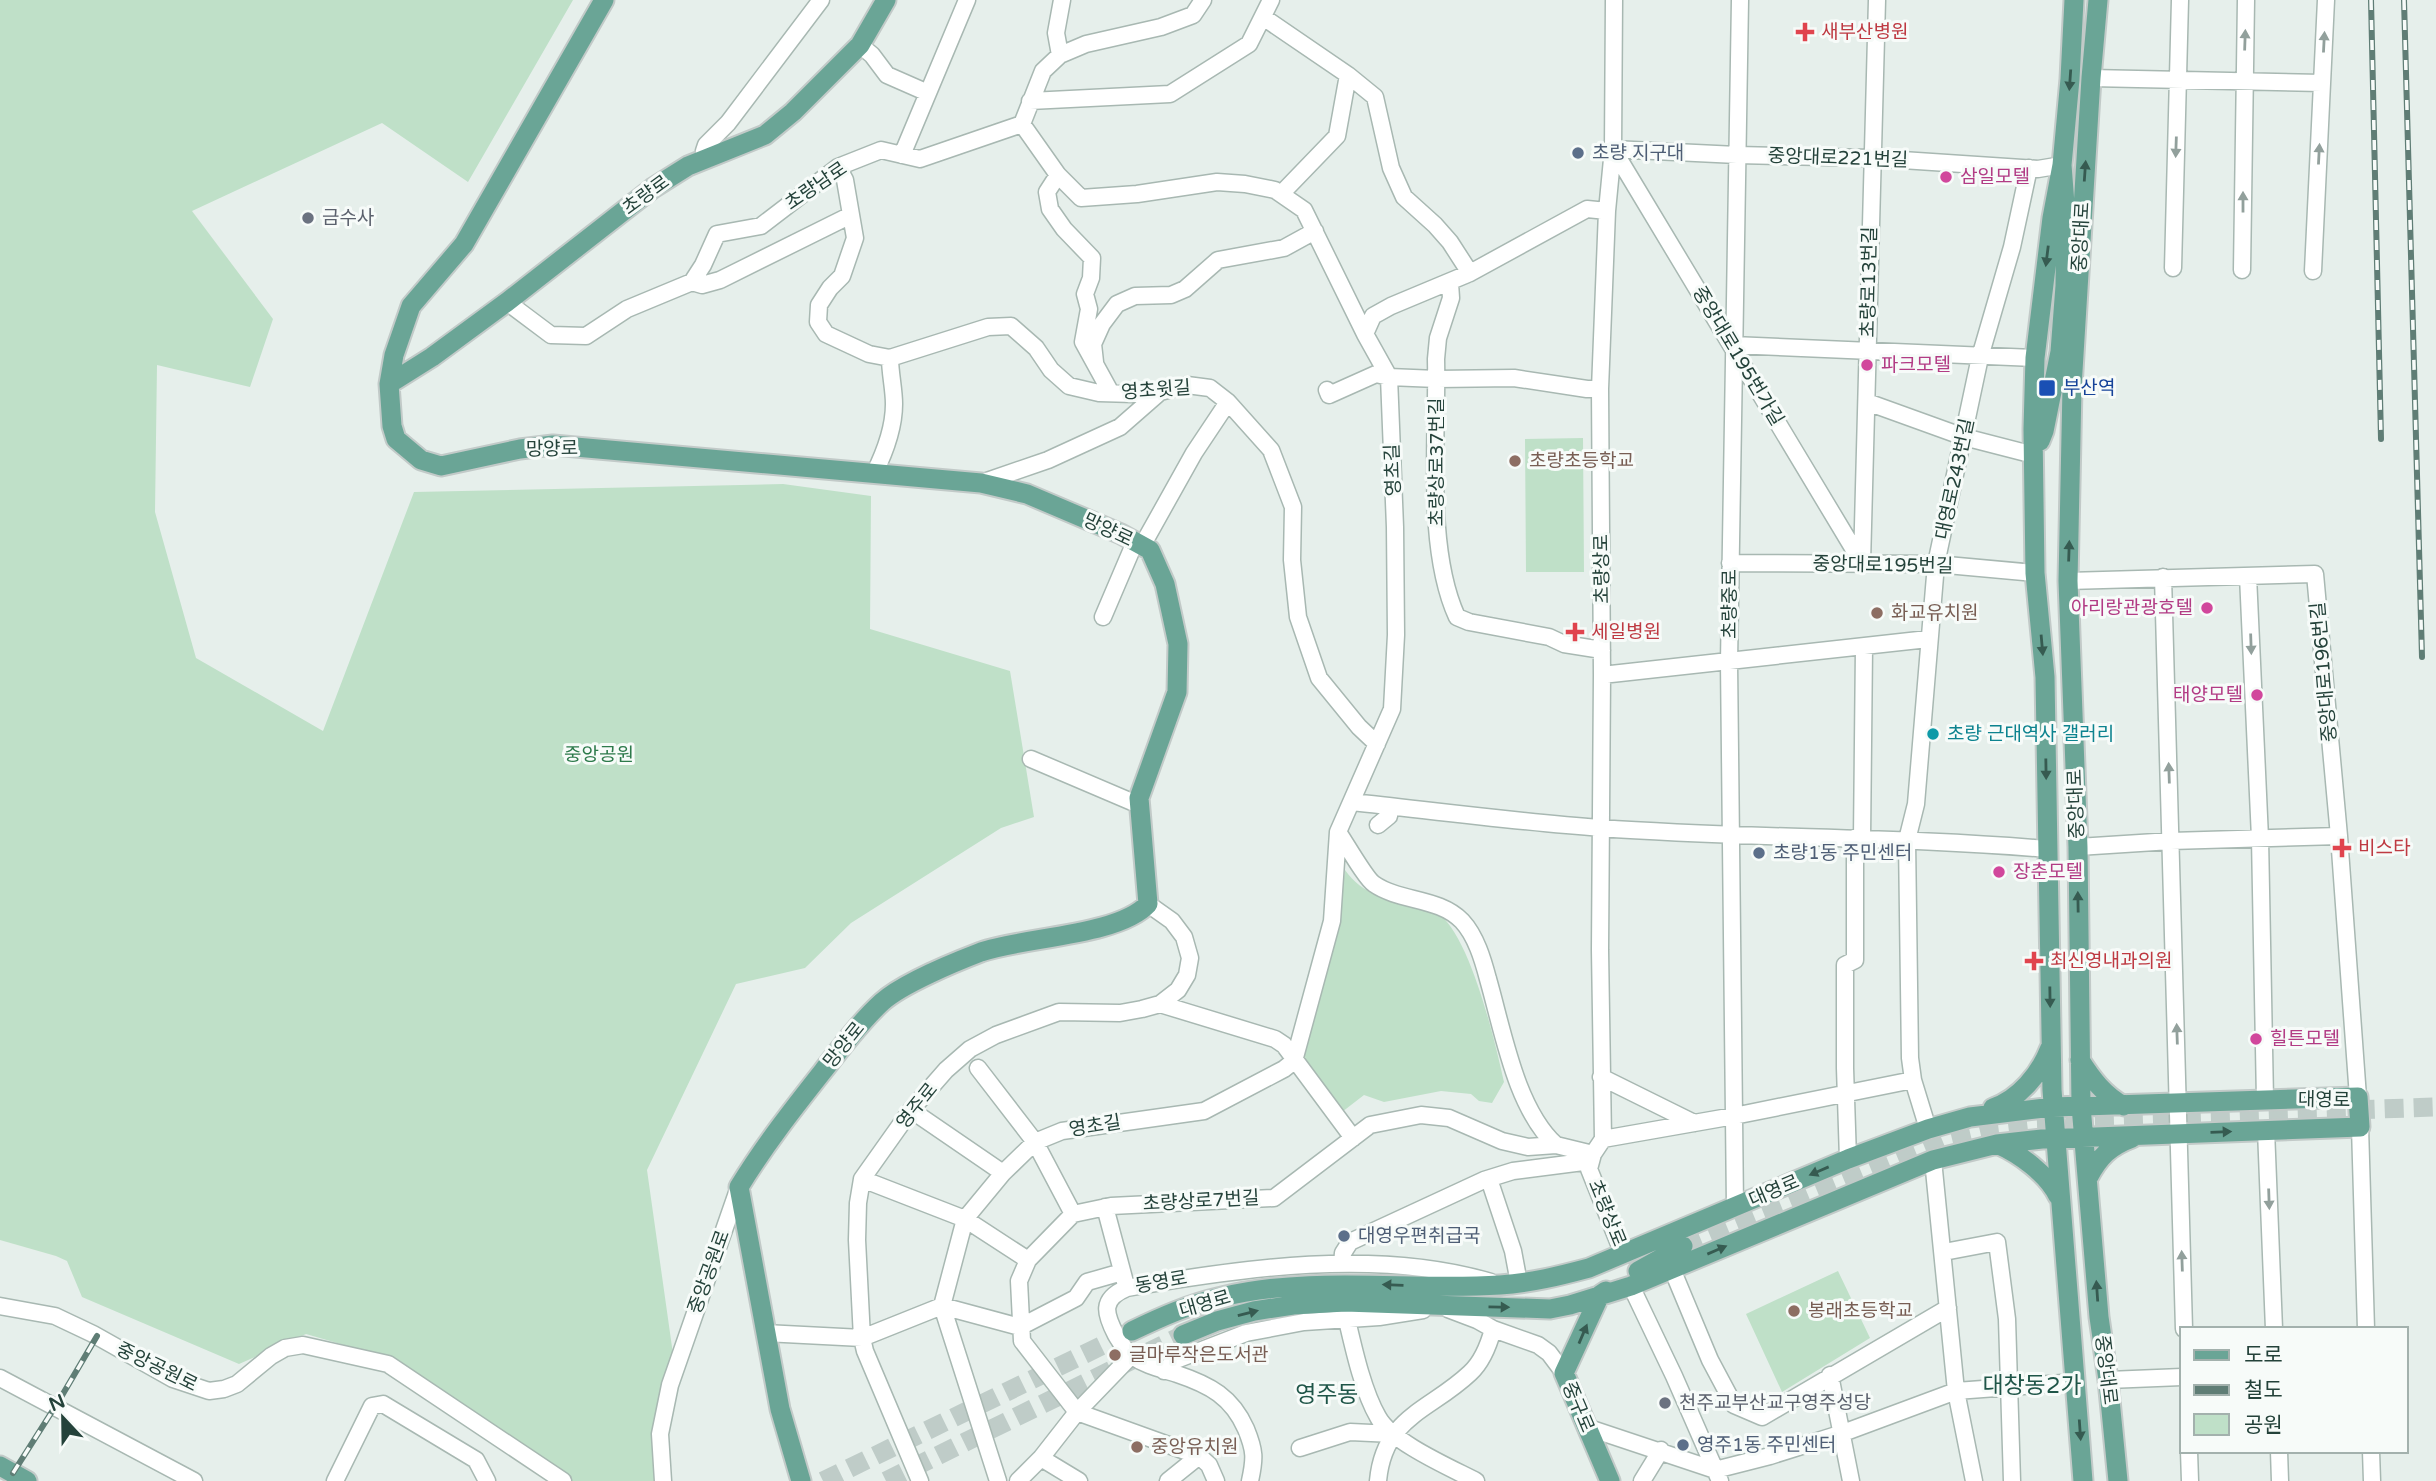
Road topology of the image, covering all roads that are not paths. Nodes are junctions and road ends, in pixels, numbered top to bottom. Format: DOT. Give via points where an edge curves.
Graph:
graph roads {
  1 [pos="604,0"];
  2 [pos="821,0"];
  3 [pos="886,0"];
  4 [pos="967,0"];
  5 [pos="1062,0"];
  6 [pos="1203,0"];
  7 [pos="1271,0"];
  8 [pos="1614,0"];
  9 [pos="1740,0"];
  10 [pos="1877,0"];
  11 [pos="2074,0"];
  12 [pos="2098,0"];
  13 [pos="2180,0"];
  14 [pos="2246,0"];
  15 [pos="2326,0"];
  16 [pos="1264,18"];
  17 [pos="860,45"];
  18 [pos="1060,55"];
  19 [pos="1348,75"];
  20 [pos="2091,78"];
  21 [pos="2178,79"];
  22 [pos="2244,80"];
  23 [pos="2322,83"];
  24 [pos="928,93"];
  25 [pos="1030,101"];
  26 [pos="1022,124"];
  27 [pos="1613,149"];
  28 [pos="902,155"];
  29 [pos="1737,155"];
  30 [pos="1872,158"];
  31 [pos="708,159"];
  32 [pos="2062,165"];
  33 [pos="838,166"];
  34 [pos="2029,168"];
  35 [pos="1058,176"];
  36 [pos="1281,194"];
  37 [pos="1607,211"];
  38 [pos="851,215"];
  39 [pos="1315,231"];
  40 [pos="2173,268"];
  41 [pos="2242,270"];
  42 [pos="2313,271"];
  43 [pos="1470,273"];
  44 [pos="692,282"];
  45 [pos="1450,283"];
  46 [pos="506,302"];
  47 [pos="1365,334"];
  48 [pos="1733,345"];
  49 [pos="1867,351"];
  50 [pos="1980,357"];
  51 [pos="890,358"];
  52 [pos="2035,358"];
  53 [pos="1095,362"];
  54 [pos="1389,377"];
  55 [pos="1437,379"];
  56 [pos="389,384"];
  57 [pos="1600,389"];
  58 [pos="1327,390"];
  59 [pos="1160,392"];
  60 [pos="1111,393"];
  61 [pos="1228,402"];
  62 [pos="1867,402"];
  63 [pos="1964,437"];
  64 [pos="2034,455"];
  65 [pos="1030,467"];
  66 [pos="874,474"];
  67 [pos="981,483"];
  68 [pos="1048,503"];
  69 [pos="1138,544"];
  70 [pos="1730,563"];
  71 [pos="1862,564"];
  72 [pos="1936,564"];
  73 [pos="2035,573"];
  74 [pos="2248,576"];
  75 [pos="2163,577"];
  76 [pos="2068,581"];
  77 [pos="1103,617"];
  78 [pos="1928,639"];
  79 [pos="1864,646"];
  80 [pos="1602,650"];
  81 [pos="1729,662"];
  82 [pos="1602,675"];
  83 [pos="1377,744"];
  84 [pos="1031,759"];
  85 [pos="1352,802"];
  86 [pos="1139,805"];
  87 [pos="1600,828"];
  88 [pos="1338,832"];
  89 [pos="1731,835"];
  90 [pos="2339,836"];
  91 [pos="2260,838"];
  92 [pos="1859,839"];
  93 [pos="1907,839"];
  94 [pos="2171,841"];
  95 [pos="2077,847"];
  96 [pos="2047,849"];
  97 [pos="1148,904"];
  98 [pos="1160,1004"];
  99 [pos="2052,1044"];
  100 [pos="1294,1060"];
  101 [pos="2080,1060"];
  102 [pos="978,1068"];
  103 [pos="1601,1077"];
  104 [pos="1913,1080"];
  105 [pos="1846,1094"];
  106 [pos="2358,1097"];
  107 [pos="2265,1100"];
  108 [pos="2178,1102"];
  109 [pos="2081,1106"];
  110 [pos="2124,1106"];
  111 [pos="2053,1107"];
  112 [pos="911,1110"];
  113 [pos="1734,1116"];
  114 [pos="1970,1116"];
  115 [pos="1694,1123"];
  116 [pos="2360,1128"];
  117 [pos="1928,1129"];
  118 [pos="2266,1130"];
  119 [pos="2178,1133"];
  120 [pos="2140,1135"];
  121 [pos="2084,1136"];
  122 [pos="1353,1138"];
  123 [pos="2055,1138"];
  124 [pos="1603,1139"];
  125 [pos="1035,1142"];
  126 [pos="1997,1143"];
  127 [pos="1556,1146"];
  128 [pos="1592,1157"];
  129 [pos="1848,1159"];
  130 [pos="1933,1160"];
  131 [pos="1003,1173"];
  132 [pos="2088,1178"];
  133 [pos="862,1179"];
  134 [pos="1489,1179"];
  135 [pos="739,1187"];
  136 [pos="2060,1199"];
  137 [pos="1105,1207"];
  138 [pos="1735,1208"];
  139 [pos="1073,1214"];
  140 [pos="965,1219"];
  141 [pos="1944,1252"];
  142 [pos="1623,1254"];
  143 [pos="1028,1260"];
  144 [pos="1342,1264"];
  145 [pos="1589,1268"];
  146 [pos="1672,1269"];
  147 [pos="1122,1272"];
  148 [pos="1436,1277"];
  149 [pos="1509,1284"];
  150 [pos="1631,1286"];
  151 [pos="1127,1288"];
  152 [pos="1601,1295"];
  153 [pos="0,1306"];
  154 [pos="942,1306"];
  155 [pos="1440,1306"];
  156 [pos="1948,1308"];
  157 [pos="1347,1320"];
  158 [pos="1020,1327"];
  159 [pos="2185,1327"];
  160 [pos="2274,1327"];
  161 [pos="2366,1327"];
  162 [pos="1493,1329"];
  163 [pos="1132,1331"];
  164 [pos="765,1333"];
  165 [pos="1183,1335"];
  166 [pos="862,1338"];
  167 [pos="1131,1356"];
  168 [pos="1164,1371"];
  169 [pos="1564,1373"];
  170 [pos="1830,1376"];
  171 [pos="2180,1377"];
  172 [pos="0,1378"];
  173 [pos="2108,1380"];
  174 [pos="2076,1382"];
  175 [pos="2009,1387"];
  176 [pos="1956,1391"];
  177 [pos="1077,1412"];
  178 [pos="1586,1427"];
  179 [pos="1843,1433"];
  180 [pos="1393,1434"];
  181 [pos="1300,1448"];
  182 [pos="1661,1450"];
  183 [pos="2189,1453"];
  184 [pos="2279,1453"];
  185 [pos="2371,1453"];
  186 [pos="1199,1456"];
  187 [pos="1041,1458"];
  188 [pos="0,1466"];
  189 [pos="1718,1475"];
  190 [pos="27,1481"];
  191 [pos="194,1481"];
  192 [pos="335,1481"];
  193 [pos="486,1481"];
  194 [pos="563,1481"];
  195 [pos="663,1481"];
  196 [pos="802,1481"];
  197 [pos="920,1481"];
  198 [pos="998,1481"];
  199 [pos="1018,1481"];
  200 [pos="1079,1481"];
  201 [pos="1168,1481"];
  202 [pos="1216,1481"];
  203 [pos="1250,1481"];
  204 [pos="1378,1481"];
  205 [pos="1476,1481"];
  206 [pos="1610,1481"];
  207 [pos="1642,1481"];
  208 [pos="1851,1481"];
  209 [pos="1974,1481"];
  210 [pos="2012,1481"];
  211 [pos="2083,1481"];
  212 [pos="2118,1481"];
  213 [pos="2190,1481"];
  214 [pos="2280,1481"];
  215 [pos="2372,1481"];
  1 -- 56 [label="main road, 망양로" via="464,244 411,306"];
  2 -- 31 [label="street" via="706,145"];
  3 -- 17 [label="main road, 초량로"];
  4 -- 24 [label="street"];
  5 -- 18 [label="street" via="1056,33"];
  6 -- 18 [label="street" via="1193,15"];
  7 -- 16 [label="street"];
  8 -- 27 [label="street, 초량상로"];
  9 -- 29 [label="street, 초량중로"];
  10 -- 30 [label="street, 초량로13번길"];
  11 -- 32 [label="main road, 중앙대로, one-way"];
  12 -- 20 [label="main road, 중앙대로"];
  13 -- 21 [label="street"];
  22 -- 14 [label="street, one-way"];
  23 -- 15 [label="street, one-way"];
  16 -- 19 [label="street"];
  16 -- 25 [label="street" via="1249,44 1170,93"];
  17 -- 24 [label="street" via="887,75"];
  17 -- 31 [label="main road, 초량로" via="765,135"];
  18 -- 25 [label="street" via="1043,71"];
  19 -- 36 [label="street" via="1337,136"];
  19 -- 43 [label="street" via="1375,97 1387,156 1404,197 1450,242"];
  20 -- 21 [label="street"];
  76 -- 20 [label="main road, 중앙대로, one-way" via="2073,387"];
  21 -- 22 [label="street"];
  21 -- 40 [label="street, one-way"];
  22 -- 23 [label="street"];
  41 -- 22 [label="street, one-way"];
  42 -- 23 [label="street, one-way"];
  24 -- 28 [label="street"];
  25 -- 26 [label="street"];
  26 -- 28 [label="street, 초량남로" via="920,159"];
  26 -- 35 [label="street, 영초길"];
  27 -- 29 [label="street, 중앙대로221번길"];
  27 -- 37 [label="street, 초량상로"];
  27 -- 48 [label="street, 중앙대로195번가길"];
  28 -- 33 [label="street, 초량남로" via="881,150"];
  29 -- 30 [label="street, 중앙대로221번길"];
  29 -- 48 [label="street, 초량중로"];
  30 -- 34 [label="street, 중앙대로221번길"];
  30 -- 49 [label="street, 초량로13번길"];
  31 -- 46 [label="main road, 초량로" via="653,188"];
  32 -- 34 [label="street, 중앙대로221번길"];
  32 -- 52 [label="main road, 중앙대로, one-way"];
  32 -- 64 [label="main road, 중앙대로" via="2066,286 2060,352 2044,431"];
  33 -- 38 [label="street"];
  33 -- 44 [label="street, 초량남로" via="761,226 717,234"];
  34 -- 50 [label="street, 대영로243번길"];
  35 -- 36 [label="street, 영초길" via="1082,198 1217,182"];
  35 -- 53 [label="street" via="1047,192 1050,209 1091,258 1083,342"];
  36 -- 39 [label="street, 영초길" via="1304,210"];
  37 -- 43 [label="street" via="1587,209"];
  37 -- 57 [label="street, 초량상로"];
  38 -- 44 [label="street" via="720,280 702,285"];
  38 -- 51 [label="street" via="855,238 851,253 842,276 819,305 818,322 826,334 869,354"];
  39 -- 47 [label="street, 영초길"];
  39 -- 53 [label="street" via="1284,248 1218,260 1185,289 1171,295 1135,296 1117,304 1093,344"];
  43 -- 45 [label="street"];
  44 -- 46 [label="street" via="627,309 586,336 551,335"];
  45 -- 47 [label="street" via="1373,316"];
  45 -- 55 [label="street, 초량상로37번길" via="1451,298 1438,338"];
  46 -- 56 [label="main road, 초량로"];
  47 -- 54 [label="street, 영초길"];
  48 -- 49 [label="street"];
  48 -- 70 [label="street, 초량중로"];
  48 -- 71 [label="street, 중앙대로195번가길"];
  49 -- 50 [label="street"];
  49 -- 62 [label="street, 초량로13번길"];
  50 -- 52 [label="street"];
  50 -- 63 [label="street, 대영로243번길"];
  51 -- 60 [label="street, 영초윗길" via="988,327 1011,326 1069,386"];
  51 -- 66 [label="street" via="892,428"];
  52 -- 64 [label="main road, 중앙대로"];
  53 -- 60 [label="street"];
  54 -- 55 [label="street"];
  54 -- 58 [label="street" via="1376,374 1329,394"];
  54 -- 83 [label="street, 영초길" via="1396,635 1392,709"];
  55 -- 57 [label="street" via="1514,378"];
  55 -- 80 [label="street, 초량상로37번길" via="1436,528 1457,617"];
  56 -- 66 [label="main road, 망양로" via="396,439 421,460 441,466 553,445"];
  57 -- 80 [label="street, 초량상로"];
  59 -- 60 [label="street, 영초윗길"];
  59 -- 61 [label="street, 영초윗길" via="1187,385 1210,388"];
  59 -- 65 [label="street" via="1120,427"];
  61 -- 69 [label="street"];
  61 -- 83 [label="street, 영초윗길" via="1272,450 1293,508 1298,617 1319,678"];
  62 -- 63 [label="street"];
  62 -- 71 [label="street, 초량로13번길"];
  63 -- 64 [label="street"];
  63 -- 72 [label="street, 대영로243번길"];
  64 -- 73 [label="main road, 중앙대로"];
  65 -- 67 [label="street"];
  65 -- 68 [label="street" via="1035,488"];
  66 -- 67 [label="main road, 망양로"];
  67 -- 68 [label="main road, 망양로"];
  68 -- 69 [label="main road, 망양로"];
  69 -- 77 [label="street"];
  69 -- 86 [label="main road, 망양로" via="1150,550 1166,584 1178,644 1177,692"];
  70 -- 71 [label="street, 중앙대로195번길"];
  70 -- 81 [label="street, 초량중로"];
  71 -- 72 [label="street, 중앙대로195번길"];
  72 -- 73 [label="street, 중앙대로195번길"];
  72 -- 78 [label="street, 대영로243번길"];
  73 -- 96 [label="main road, 중앙대로, one-way" via="2045,677"];
  74 -- 75 [label="street, 중앙대로196번길"];
  74 -- 90 [label="street, 중앙대로196번길" via="2315,574"];
  74 -- 91 [label="street, one-way"];
  75 -- 76 [label="street, 중앙대로196번길"];
  94 -- 75 [label="street, one-way"];
  76 -- 95 [label="main road, 중앙대로"];
  78 -- 79 [label="street"];
  78 -- 93 [label="street, 대영로243번길" via="1916,804"];
  79 -- 81 [label="street"];
  79 -- 92 [label="street"];
  80 -- 82 [label="street, 초량상로"];
  81 -- 82 [label="street"];
  81 -- 89 [label="street, 초량중로"];
  82 -- 87 [label="street, 초량상로"];
  83 -- 85 [label="street, 영초길"];
  84 -- 86 [label="street"];
  85 -- 87 [label="street"];
  85 -- 88 [label="street, 영초길"];
  86 -- 97 [label="main road, 망양로"];
  87 -- 89 [label="street"];
  87 -- 103 [label="street, 초량상로"];
  88 -- 100 [label="street, 영초길" via="1332,921"];
  88 -- 127 [label="street" via="1371,883 1442,908 1462,922 1480,953 1509,1060 1544,1134"];
  89 -- 92 [label="street"];
  89 -- 113 [label="street, 초량중로"];
  90 -- 91 [label="street"];
  90 -- 106 [label="street, 중앙대로196번길"];
  91 -- 94 [label="street"];
  91 -- 107 [label="street"];
  92 -- 93 [label="street"];
  92 -- 105 [label="street" via="1855,960 1845,965"];
  93 -- 96 [label="street"];
  93 -- 104 [label="street, 대영로243번길"];
  94 -- 95 [label="street"];
  108 -- 94 [label="street, one-way"];
  101 -- 95 [label="main road, 중앙대로, one-way"];
  96 -- 99 [label="main road, 중앙대로, one-way"];
  97 -- 98 [label="street" via="1172,921 1184,937 1190,958 1178,990"];
  97 -- 135 [label="main road, 망양로" via="1132,917 983,951 883,1000 764,1147"];
  98 -- 100 [label="street" via="1275,1039"];
  98 -- 112 [label="street, 영주로" via="1120,1013 1059,1012 996,1035 946,1070"];
  99 -- 111 [label="main road, 중앙대로"];
  99 -- 114 [label="main road" via="2045,1063 2024,1088 2003,1105"];
  100 -- 122 [label="street"];
  100 -- 125 [label="street, 영초길" via="1203,1111 1062,1130"];
  101 -- 109 [label="main road, 중앙대로"];
  101 -- 110 [label="main road" via="2110,1098"];
  102 -- 125 [label="street"];
  103 -- 115 [label="street"];
  103 -- 124 [label="street, 초량상로"];
  104 -- 105 [label="street"];
  104 -- 117 [label="street, 대영로243번길"];
  105 -- 113 [label="street"];
  105 -- 129 [label="street"];
  106 -- 107 [label="main road, 대영로"];
  106 -- 116 [label="main road, 대영로"];
  107 -- 108 [label="main road, 대영로"];
  108 -- 110 [label="main road, 대영로"];
  108 -- 119 [label="street"];
  109 -- 110 [label="main road, 대영로"];
  109 -- 111 [label="main road, 대영로"];
  109 -- 121 [label="main road, 중앙대로"];
  111 -- 114 [label="main road, 대영로"];
  111 -- 123 [label="main road, 중앙대로"];
  112 -- 131 [label="street"];
  112 -- 133 [label="street, 영주로"];
  113 -- 115 [label="street"];
  113 -- 138 [label="street, 초량중로"];
  114 -- 117 [label="main road, 대영로"];
  115 -- 124 [label="street"];
  116 -- 118 [label="main road, 대영로"];
  116 -- 161 [label="street"];
  117 -- 129 [label="main road, 대영로"];
  119 -- 118 [label="main road, 대영로, one-way"];
  118 -- 160 [label="street, one-way"];
  119 -- 120 [label="main road, 대영로"];
  159 -- 119 [label="street, one-way"];
  120 -- 121 [label="main road, 대영로"];
  120 -- 132 [label="main road" via="2115,1144"];
  121 -- 123 [label="main road, 대영로"];
  121 -- 132 [label="main road, 중앙대로"];
  122 -- 127 [label="street, 초량상로7번길" via="1370,1125 1421,1115 1449,1118 1528,1147"];
  122 -- 137 [label="street, 초량상로7번길" via="1274,1198"];
  123 -- 126 [label="main road, 대영로"];
  123 -- 136 [label="main road, 중앙대로"];
  124 -- 128 [label="street, 초량상로"];
  125 -- 131 [label="street, 영초길"];
  125 -- 139 [label="street"];
  126 -- 130 [label="main road, 대영로"];
  126 -- 136 [label="main road" via="2051,1181"];
  127 -- 128 [label="street, 초량상로7번길"];
  128 -- 134 [label="street"];
  128 -- 142 [label="street, 초량상로" via="1589,1169"];
  129 -- 138 [label="main road, 대영로, one-way"];
  130 -- 141 [label="street"];
  146 -- 130 [label="main road, 대영로, one-way"];
  131 -- 140 [label="street, 영초길"];
  173 -- 132 [label="main road, 중앙대로, one-way"];
  133 -- 140 [label="street"];
  133 -- 166 [label="street, 영주로" via="858,1240"];
  134 -- 144 [label="street" via="1350,1242"];
  134 -- 149 [label="street" via="1513,1251"];
  135 -- 164 [label="main road"];
  135 -- 195 [label="street, 중앙공원로" via="670,1385 660,1434"];
  136 -- 174 [label="main road, 중앙대로"];
  137 -- 139 [label="street, 초량상로7번길"];
  137 -- 147 [label="street"];
  138 -- 142 [label="main road, 대영로"];
  139 -- 143 [label="street"];
  140 -- 143 [label="street"];
  140 -- 154 [label="street, 영초길"];
  141 -- 156 [label="street"];
  141 -- 175 [label="street" via="1997,1241 2007,1319"];
  142 -- 145 [label="main road, 대영로"];
  143 -- 158 [label="street" via="1019,1281"];
  144 -- 148 [label="street, 동영로" via="1407,1264"];
  144 -- 151 [label="street, 동영로" via="1206,1275"];
  145 -- 149 [label="main road, 대영로"];
  145 -- 152 [label="main road" via="1683,1246"];
  146 -- 150 [label="main road, 대영로"];
  146 -- 170 [label="street" via="1734,1405 1762,1417"];
  147 -- 151 [label="street"];
  147 -- 158 [label="street" via="1087,1282 1076,1298"];
  148 -- 149 [label="main road, 대영로"];
  148 -- 163 [label="main road, 대영로, one-way" via="1283,1287 1211,1300"];
  150 -- 152 [label="main road, 대영로"];
  150 -- 189 [label="street"];
  151 -- 167 [label="street, 동영로" via="1108,1301 1107,1310"];
  155 -- 152 [label="main road, 대영로, one-way" via="1550,1308"];
  169 -- 152 [label="main road, 중구로, one-way"];
  153 -- 194 [label="street, 중앙공원로" via="55,1316 173,1379 209,1391 237,1384 271,1356 303,1345 388,1364"];
  154 -- 158 [label="street"];
  154 -- 166 [label="street"];
  154 -- 198 [label="street"];
  155 -- 157 [label="street"];
  155 -- 162 [label="street"];
  165 -- 155 [label="main road, 대영로, one-way" via="1217,1321 1293,1305"];
  156 -- 170 [label="street"];
  156 -- 176 [label="street"];
  157 -- 168 [label="street" via="1304,1322 1247,1333 1176,1360"];
  157 -- 180 [label="street" via="1378,1419"];
  158 -- 177 [label="street" via="1022,1342"];
  162 -- 169 [label="street" via="1538,1345"];
  162 -- 180 [label="street" via="1472,1372 1413,1413"];
  164 -- 166 [label="street"];
  164 -- 196 [label="main road" via="779,1409"];
  166 -- 197 [label="street, 영주로"];
  167 -- 168 [label="street"];
  167 -- 177 [label="street"];
  168 -- 203 [label="street" via="1225,1396 1255,1449"];
  169 -- 178 [label="main road, 중구로"];
  170 -- 179 [label="street"];
  171 -- 173 [label="street"];
  172 -- 191 [label="street"];
  173 -- 212 [label="main road, 중앙대로"];
  174 -- 175 [label="street"];
  174 -- 211 [label="main road, 중앙대로, one-way"];
  175 -- 176 [label="street"];
  175 -- 210 [label="street"];
  176 -- 179 [label="street"];
  176 -- 209 [label="street"];
  177 -- 186 [label="street"];
  177 -- 187 [label="street"];
  178 -- 182 [label="street"];
  178 -- 206 [label="main road, 중구로"];
  179 -- 189 [label="street"];
  179 -- 208 [label="street"];
  180 -- 181 [label="street" via="1350,1432"];
  180 -- 204 [label="street" via="1380,1463"];
  180 -- 205 [label="street"];
  182 -- 189 [label="street"];
  182 -- 207 [label="street"];
  183 -- 213 [label="street"];
  184 -- 214 [label="street"];
  185 -- 215 [label="street"];
  186 -- 201 [label="street"];
  186 -- 202 [label="street"];
  187 -- 199 [label="street"];
  187 -- 200 [label="street"];
  188 -- 190 [label="main road"];
  192 -- 193 [label="street" via="372,1406 383,1404 476,1460"];
}
